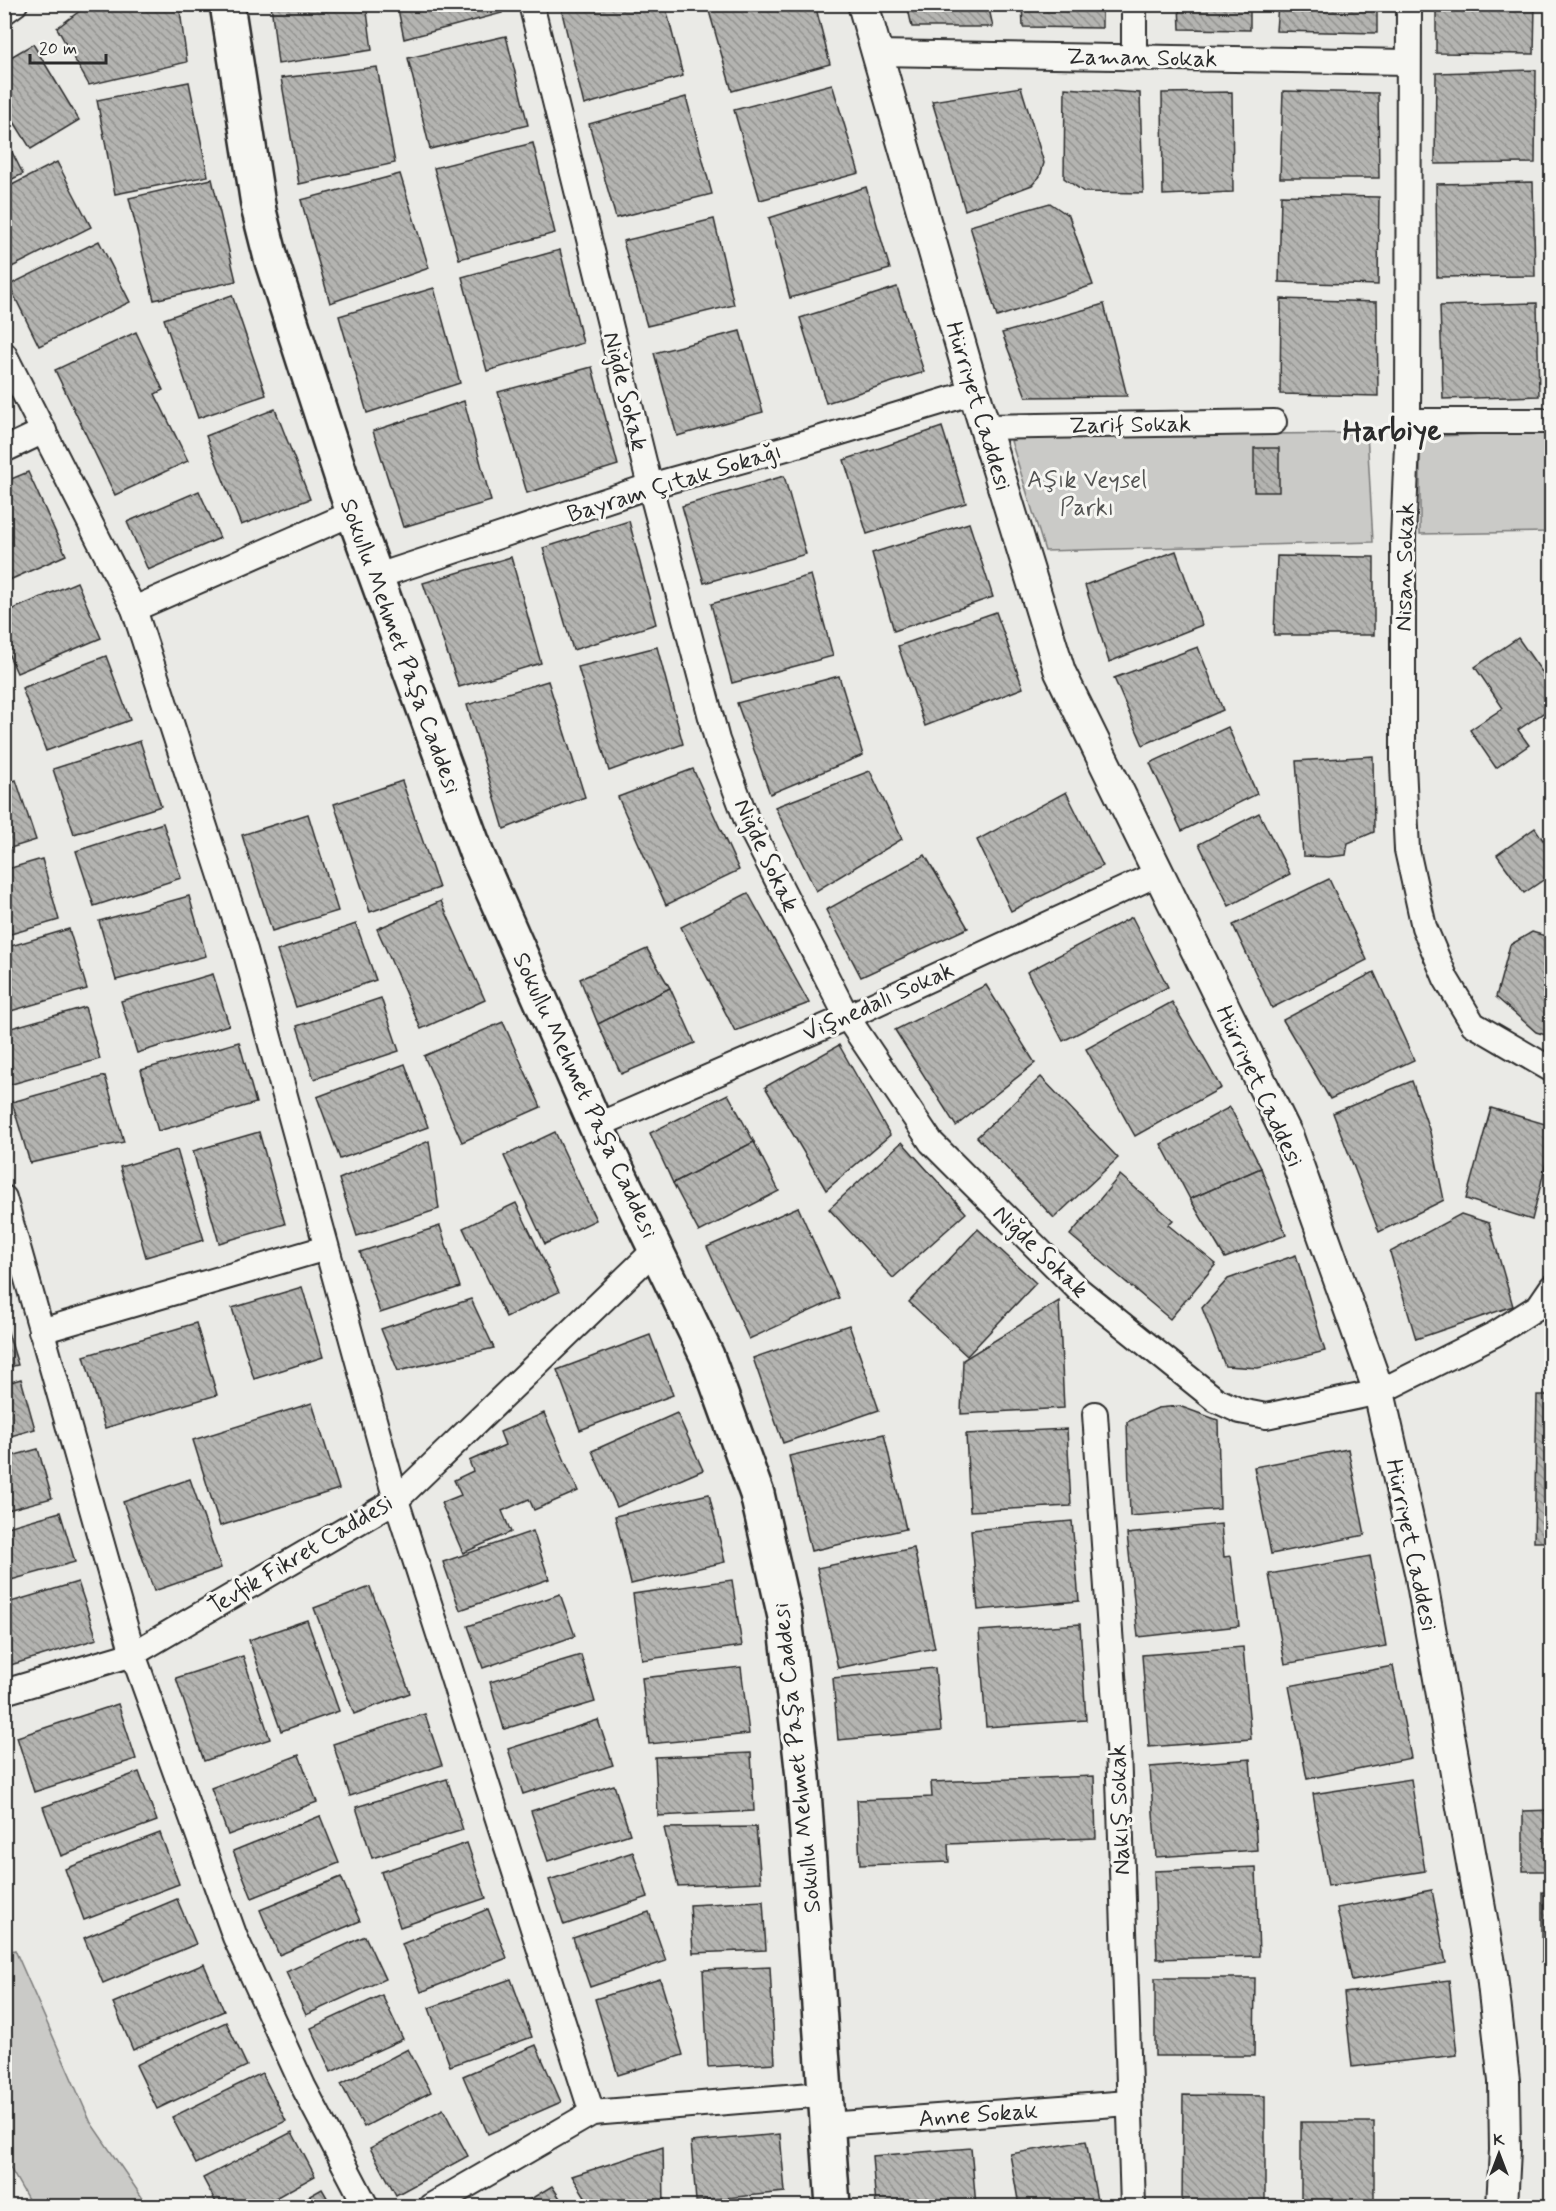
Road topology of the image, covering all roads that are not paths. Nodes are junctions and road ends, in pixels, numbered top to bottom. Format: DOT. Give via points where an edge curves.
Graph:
graph roads {
  1 [pos="15,4"];
  2 [pos="227,4"];
  3 [pos="531,4"];
  4 [pos="863,4"];
  5 [pos="1134,4"];
  6 [pos="1409,4"];
  7 [pos="4,12"];
  8 [pos="876,53"];
  9 [pos="1134,56"];
  10 [pos="1408,62"];
  11 [pos="4,354"];
  12 [pos="974,392"];
  13 [pos="1408,421"];
  14 [pos="1551,421"];
  15 [pos="1274,422"];
  16 [pos="986,427"];
  17 [pos="44,431"];
  18 [pos="4,450"];
  19 [pos="650,486"];
  20 [pos="353,513"];
  21 [pos="375,577"];
  22 [pos="134,609"];
  23 [pos="1159,873"];
  24 [pos="847,1017"];
  25 [pos="1551,1070"];
  26 [pos="596,1126"];
  27 [pos="4,1198"];
  28 [pos="326,1248"];
  29 [pos="657,1248"];
  30 [pos="1551,1287"];
  31 [pos="41,1331"];
  32 [pos="1379,1392"];
  33 [pos="1095,1414"];
  34 [pos="396,1500"];
  35 [pos="133,1654"];
  36 [pos="4,1692"];
  37 [pos="1129,2103"];
  38 [pos="826,2109"];
  39 [pos="591,2113"];
  40 [pos="366,2206"];
  41 [pos="431,2206"];
  42 [pos="833,2206"];
  43 [pos="1132,2206"];
  44 [pos="1502,2206"];
  1 -- 7 [label="street"];
  2 -- 20 [label="main road, Sokullu Mehmet Paşa Caddesi" via="259,211"];
  3 -- 19 [label="street, Niğde Sokak"];
  4 -- 8 [label="street, Hürriyet Caddesi"];
  5 -- 9 [label="street"];
  6 -- 10 [label="street, Nisan Sokak"];
  8 -- 9 [label="street, Zaman Sokak"];
  8 -- 12 [label="street, Hürriyet Caddesi"];
  9 -- 10 [label="street, Zaman Sokak"];
  10 -- 13 [label="street, Nisan Sokak"];
  11 -- 17 [label="street"];
  12 -- 16 [label="street, Hürriyet Caddesi"];
  12 -- 19 [label="street, Bayram Çıtak Sokağı"];
  13 -- 14 [label="street"];
  13 -- 25 [label="street, Nisan Sokak" via="1403,539 1407,850 1424,927 1446,979 1473,1024"];
  15 -- 16 [label="street, Zarif Sokak"];
  16 -- 23 [label="street, Hürriyet Caddesi" via="1060,672"];
  17 -- 18 [label="street"];
  17 -- 22 [label="street"];
  19 -- 21 [label="street, Bayram Çıtak Sokağı"];
  19 -- 24 [label="street, Niğde Sokak" via="717,740 747,821"];
  20 -- 21 [label="main road, Sokullu Mehmet Paşa Caddesi"];
  20 -- 22 [label="street"];
  21 -- 26 [label="main road, Sokullu Mehmet Paşa Caddesi" via="477,855"];
  22 -- 28 [label="street" via="245,950"];
  23 -- 24 [label="street, Vişnedalı Sokak"];
  23 -- 32 [label="street, Hürriyet Caddesi" via="1287,1137"];
  24 -- 26 [label="street, Vişnedalı Sokak"];
  24 -- 32 [label="street, Niğde Sokak" via="932,1142 1079,1290 1216,1400 1240,1412 1266,1416"];
  26 -- 29 [label="main road, Sokullu Mehmet Paşa Caddesi"];
  27 -- 31 [label="street"];
  28 -- 31 [label="street"];
  28 -- 34 [label="street"];
  29 -- 34 [label="street, Tevfik Fikret Caddesi"];
  29 -- 38 [label="main road, Sokullu Mehmet Paşa Caddesi" via="707,1356 757,1494 785,1617 803,1777"];
  30 -- 32 [label="street, Niğde Sokak" via="1539,1306 1495,1334"];
  31 -- 35 [label="street"];
  32 -- 44 [label="street, Hürriyet Caddesi" via="1420,1572 1492,1975 1504,2081"];
  33 -- 37 [label="street, Nakış Sokak" via="1118,1747"];
  34 -- 35 [label="street, Tevfik Fikret Caddesi"];
  34 -- 39 [label="street"];
  35 -- 36 [label="street, Tevfik Fikret Caddesi"];
  35 -- 40 [label="street" via="235,1937 303,2086"];
  37 -- 38 [label="street, Anne Sokak"];
  37 -- 43 [label="street, Nakış Sokak"];
  38 -- 39 [label="street, Anne Sokak"];
  38 -- 42 [label="main road, Sokullu Mehmet Paşa Caddesi"];
  39 -- 41 [label="street"];
}
